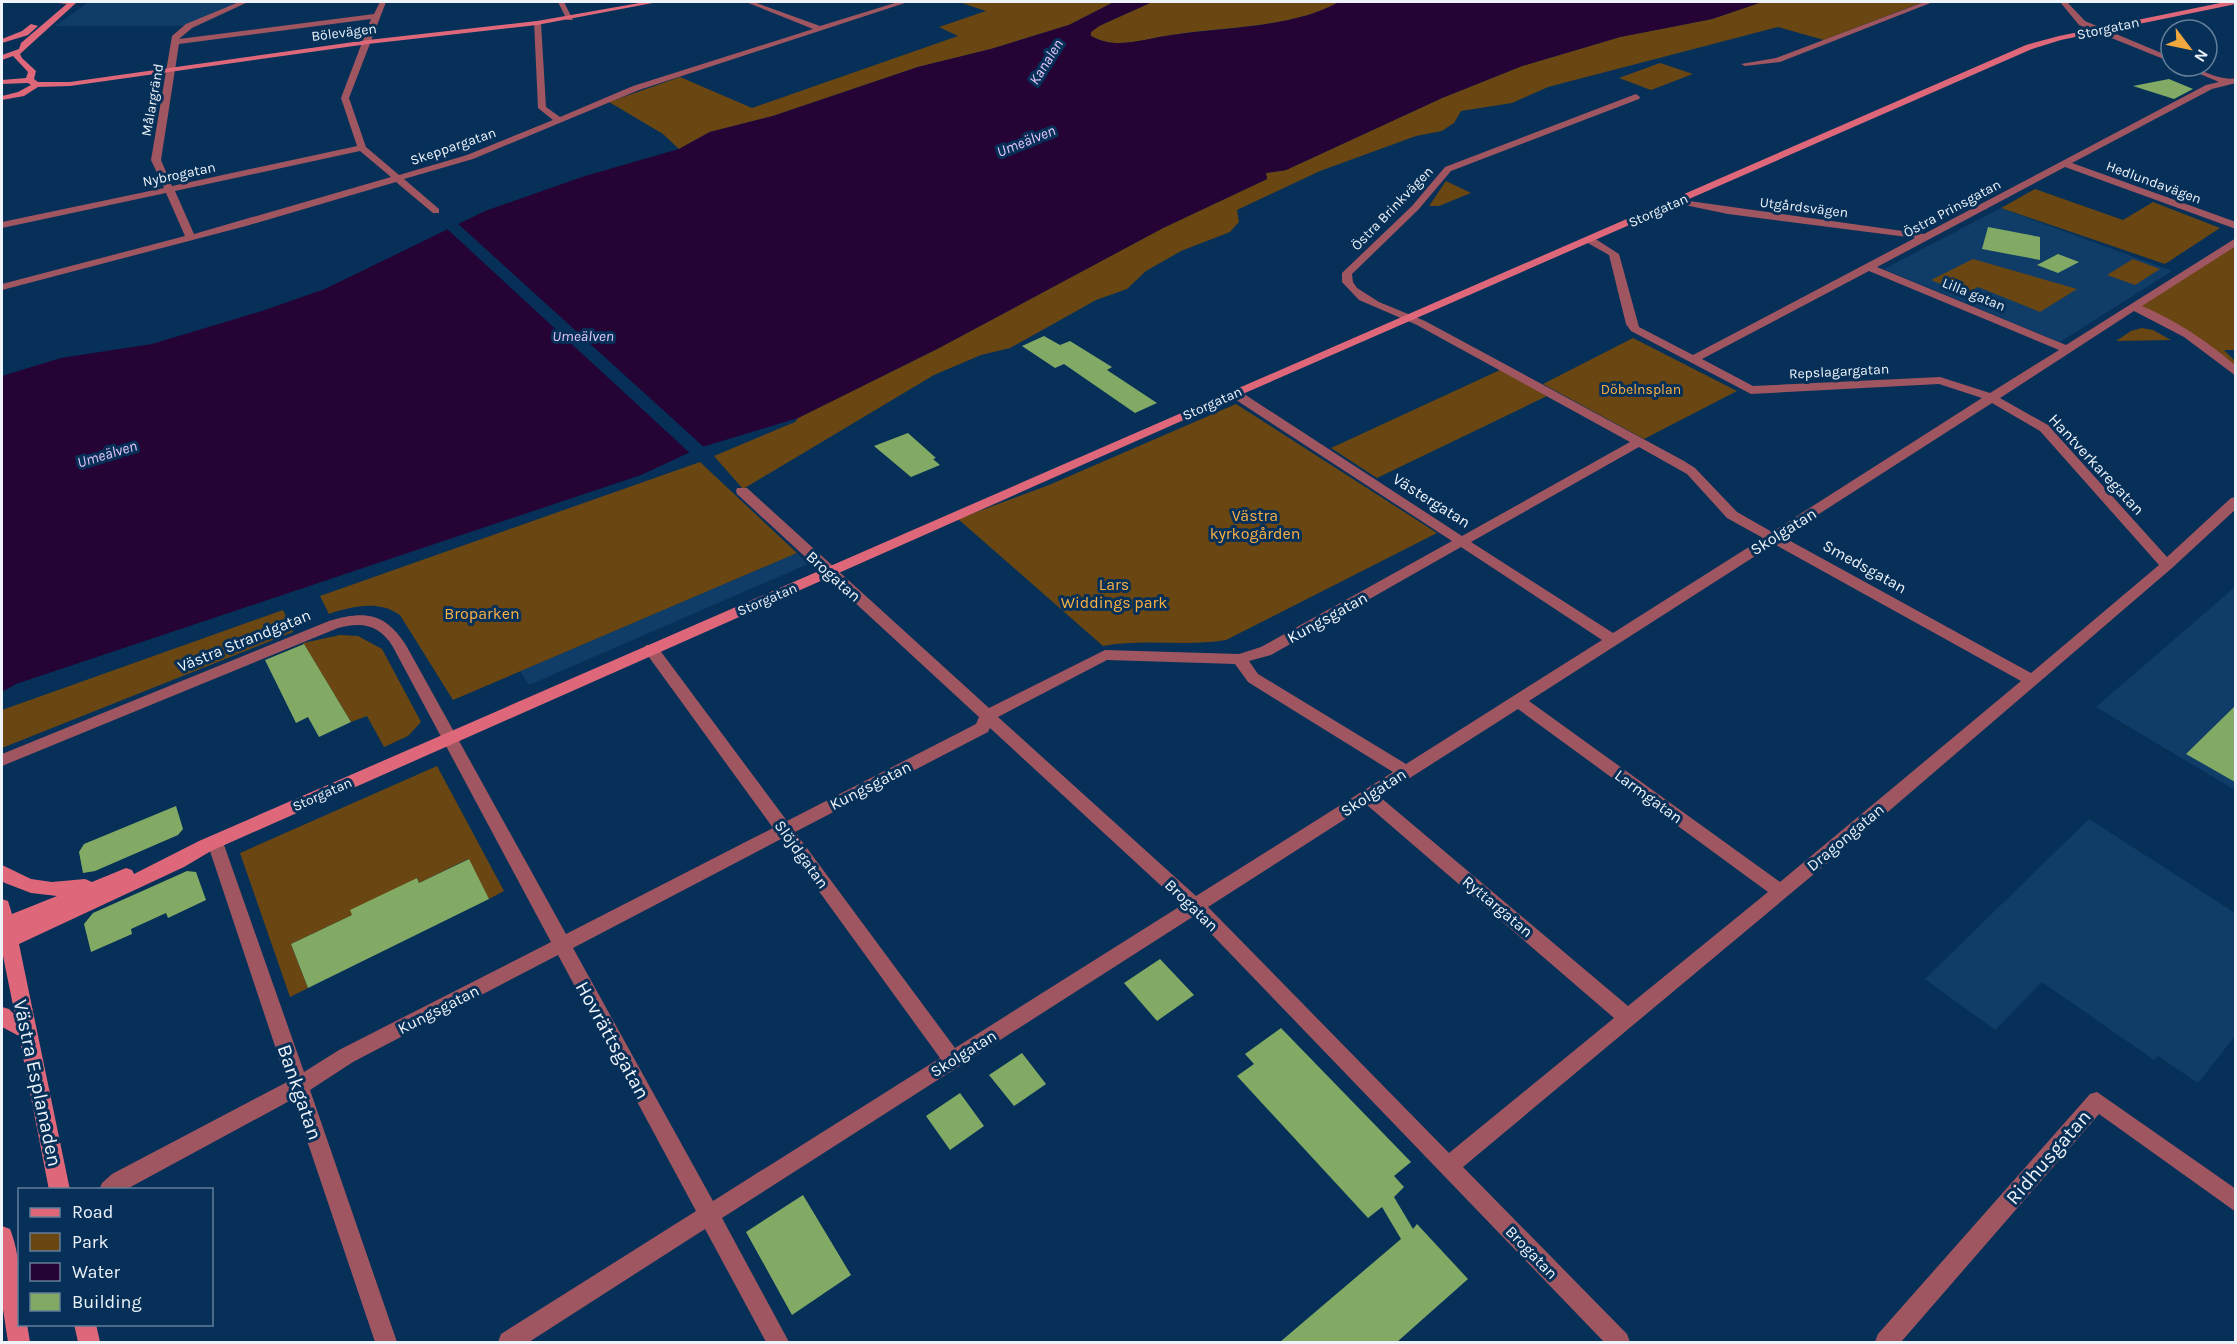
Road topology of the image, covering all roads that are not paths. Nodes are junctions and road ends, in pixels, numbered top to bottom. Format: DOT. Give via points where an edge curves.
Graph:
graph roads {
  1 [pos="55,2"];
  2 [pos="73,2"];
  3 [pos="244,2"];
  4 [pos="383,2"];
  5 [pos="561,2"];
  6 [pos="654,2"];
  7 [pos="749,2"];
  8 [pos="904,2"];
  9 [pos="1929,2"];
  10 [pos="2063,2"];
  11 [pos="2233,2"];
  12 [pos="375,16"];
  13 [pos="570,18"];
  14 [pos="537,23"];
  15 [pos="820,29"];
  16 [pos="2097,31"];
  17 [pos="2,41"];
  18 [pos="177,42"];
  19 [pos="369,42"];
  20 [pos="24,45"];
  21 [pos="16,53"];
  22 [pos="2159,55"];
  23 [pos="2,58"];
  24 [pos="1745,64"];
  25 [pos="171,68"];
  26 [pos="2,77"];
  27 [pos="2231,81"];
  28 [pos="33,83"];
  29 [pos="2235,86"];
  30 [pos="1636,97"];
  31 [pos="2,98"];
  32 [pos="559,120"];
  33 [pos="362,148"];
  34 [pos="2063,163"];
  35 [pos="397,178"];
  36 [pos="170,190"];
  37 [pos="1678,201"];
  38 [pos="436,211"];
  39 [pos="2,225"];
  40 [pos="2235,226"];
  41 [pos="1926,237"];
  42 [pos="191,238"];
  43 [pos="1590,240"];
  44 [pos="2235,241"];
  45 [pos="1869,267"];
  46 [pos="2,287"];
  47 [pos="2134,307"];
  48 [pos="1408,318"];
  49 [pos="2067,349"];
  50 [pos="1692,360"];
  51 [pos="2235,373"];
  52 [pos="1233,393"];
  53 [pos="1992,398"];
  54 [pos="1639,442"];
  55 [pos="742,491"];
  56 [pos="2235,501"];
  57 [pos="1774,537"];
  58 [pos="1462,541"];
  59 [pos="2168,565"];
  60 [pos="829,572"];
  61 [pos="1611,639"];
  62 [pos="651,649"];
  63 [pos="1239,659"];
  64 [pos="2030,679"];
  65 [pos="1518,701"];
  66 [pos="988,714"];
  67 [pos="450,737"];
  68 [pos="2,760"];
  69 [pos="1404,771"];
  70 [pos="1368,796"];
  71 [pos="784,829"];
  72 [pos="210,844"];
  73 [pos="2,872"];
  74 [pos="115,880"];
  75 [pos="1780,892"];
  76 [pos="2,906"];
  77 [pos="1196,907"];
  78 [pos="4,934"];
  79 [pos="561,945"];
  80 [pos="2,1015"];
  81 [pos="1627,1017"];
  82 [pos="26,1030"];
  83 [pos="953,1059"];
  84 [pos="297,1087"];
  85 [pos="1449,1166"];
  86 [pos="60,1188"];
  87 [pos="112,1188"];
  88 [pos="2235,1202"];
  89 [pos="710,1215"];
  90 [pos="2,1237"];
  91 [pos="85,1326"];
  92 [pos="19,1342"];
  93 [pos="89,1342"];
  94 [pos="386,1342"];
  95 [pos="509,1342"];
  96 [pos="778,1342"];
  97 [pos="1619,1342"];
  98 [pos="1886,1342"];
  1 -- 2 [label="street"];
  2 -- 17 [label="street" via="56,8 25,33"];
  2 -- 20 [label="street"];
  3 -- 18 [label="street" via="189,26 176,36"];
  4 -- 12 [label="street"];
  5 -- 13 [label="street"];
  6 -- 13 [label="street, Bölevägen"];
  7 -- 15 [label="street"];
  8 -- 15 [label="street, Skeppargatan"];
  9 -- 24 [label="street" via="1777,60"];
  10 -- 16 [label="street" via="2079,21"];
  11 -- 16 [label="street, Storgatan"];
  12 -- 18 [label="street"];
  12 -- 19 [label="street"];
  13 -- 14 [label="street, Bölevägen"];
  14 -- 19 [label="street, Bölevägen"];
  14 -- 32 [label="street" via="542,108"];
  15 -- 32 [label="street, Skeppargatan" via="636,88"];
  16 -- 22 [label="street"];
  16 -- 37 [label="street, Storgatan" via="2029,47"];
  17 -- 20 [label="street"];
  18 -- 25 [label="street, Målargränd"];
  19 -- 25 [label="street, Bölevägen"];
  19 -- 33 [label="street" via="345,98"];
  20 -- 21 [label="street"];
  21 -- 23 [label="street"];
  21 -- 28 [label="street" via="32,72"];
  25 -- 28 [label="street, Bölevägen" via="70,84"];
  25 -- 36 [label="street, Målargränd" via="156,160"];
  26 -- 28 [label="street, Bölevägen"];
  27 -- 29 [label="street"];
  27 -- 34 [label="street, Östra Prinsgatan" via="2209,87"];
  28 -- 31 [label="street, Bölevägen" via="21,94"];
  30 -- 48 [label="street, Östra Brinkvägen" via="1455,166 1442,175 1415,208 1346,276 1353,291 1395,315"];
  32 -- 35 [label="street, Skeppargatan" via="470,157"];
  33 -- 35 [label="street"];
  33 -- 36 [label="street, Nybrogatan"];
  34 -- 40 [label="street, Hedlundavägen"];
  34 -- 41 [label="street, Östra Prinsgatan"];
  35 -- 38 [label="street"];
  35 -- 42 [label="street, Skeppargatan"];
  36 -- 39 [label="street, Nybrogatan"];
  36 -- 42 [label="street, Målargränd"];
  37 -- 41 [label="street, Utgårdsvägen"];
  37 -- 43 [label="street, Storgatan"];
  41 -- 45 [label="street, Östra Prinsgatan"];
  42 -- 46 [label="street, Skeppargatan"];
  43 -- 48 [label="street, Storgatan"];
  43 -- 50 [label="street, Repslagargatan" via="1614,254 1635,329"];
  44 -- 47 [label="street, Skolgatan"];
  45 -- 49 [label="street, Lilla gatan"];
  45 -- 50 [label="street, Östra Prinsgatan"];
  47 -- 49 [label="street, Skolgatan"];
  47 -- 51 [label="street" via="2177,325"];
  48 -- 52 [label="street, Storgatan"];
  48 -- 54 [label="street, Smedsgatan"];
  49 -- 53 [label="street, Skolgatan"];
  50 -- 53 [label="street, Repslagargatan" via="1751,390 1940,380"];
  52 -- 58 [label="street, Västergatan"];
  52 -- 60 [label="street, Storgatan"];
  53 -- 57 [label="street, Skolgatan"];
  53 -- 59 [label="street, Hantverkaregatan" via="2044,428"];
  54 -- 57 [label="street, Smedsgatan" via="1690,471 1732,515"];
  54 -- 58 [label="street, Kungsgatan"];
  55 -- 60 [label="street, Brogatan"];
  56 -- 59 [label="street, Dragongatan"];
  57 -- 61 [label="street, Skolgatan"];
  57 -- 64 [label="street, Smedsgatan"];
  58 -- 61 [label="street, Västergatan"];
  58 -- 63 [label="street, Kungsgatan" via="1266,651"];
  59 -- 64 [label="street, Dragongatan"];
  60 -- 62 [label="street, Storgatan"];
  60 -- 66 [label="street, Brogatan"];
  61 -- 65 [label="street, Skolgatan"];
  62 -- 67 [label="street, Storgatan"];
  62 -- 71 [label="street, Slöjdgatan"];
  63 -- 66 [label="street, Kungsgatan" via="1105,655"];
  63 -- 69 [label="street" via="1254,678"];
  64 -- 75 [label="street, Dragongatan"];
  65 -- 69 [label="street, Skolgatan"];
  65 -- 75 [label="street, Larmgatan"];
  66 -- 71 [label="street, Kungsgatan" via="981,728"];
  66 -- 77 [label="street, Brogatan"];
  67 -- 68 [label="street, Västra Strandgatan" via="392,634 377,622 356,619 298,637"];
  67 -- 72 [label="street, Storgatan"];
  67 -- 79 [label="street, Hovrättsgatan"];
  69 -- 70 [label="street, Skolgatan"];
  70 -- 77 [label="street, Skolgatan"];
  70 -- 81 [label="street, Ryttargatan"];
  71 -- 79 [label="street, Kungsgatan"];
  71 -- 83 [label="street, Slöjdgatan"];
  72 -- 74 [label="street, Storgatan" via="175,853"];
  72 -- 78 [label="street, Storgatan" via="178,862"];
  72 -- 84 [label="street, Bankgatan"];
  73 -- 74 [label="street, Storgatan" via="22,883 46,889"];
  74 -- 78 [label="street, Storgatan"];
  75 -- 81 [label="street, Dragongatan"];
  76 -- 78 [label="street, Västra Esplanaden"];
  77 -- 83 [label="street, Skolgatan"];
  77 -- 85 [label="street, Brogatan"];
  78 -- 82 [label="street, Västra Esplanaden"];
  79 -- 84 [label="street, Kungsgatan" via="346,1056"];
  79 -- 89 [label="street, Hovrättsgatan"];
  80 -- 82 [label="street"];
  81 -- 85 [label="street, Dragongatan"];
  82 -- 86 [label="street, Västra Esplanaden"];
  83 -- 89 [label="street, Skolgatan"];
  84 -- 87 [label="street, Kungsgatan"];
  84 -- 94 [label="street, Bankgatan"];
  85 -- 97 [label="street, Brogatan"];
  88 -- 98 [label="street, Ridhusgatan" via="2097,1101"];
  89 -- 95 [label="street, Skolgatan"];
  89 -- 96 [label="street, Hovrättsgatan"];
  90 -- 92 [label="street"];
  91 -- 93 [label="street"];
}
